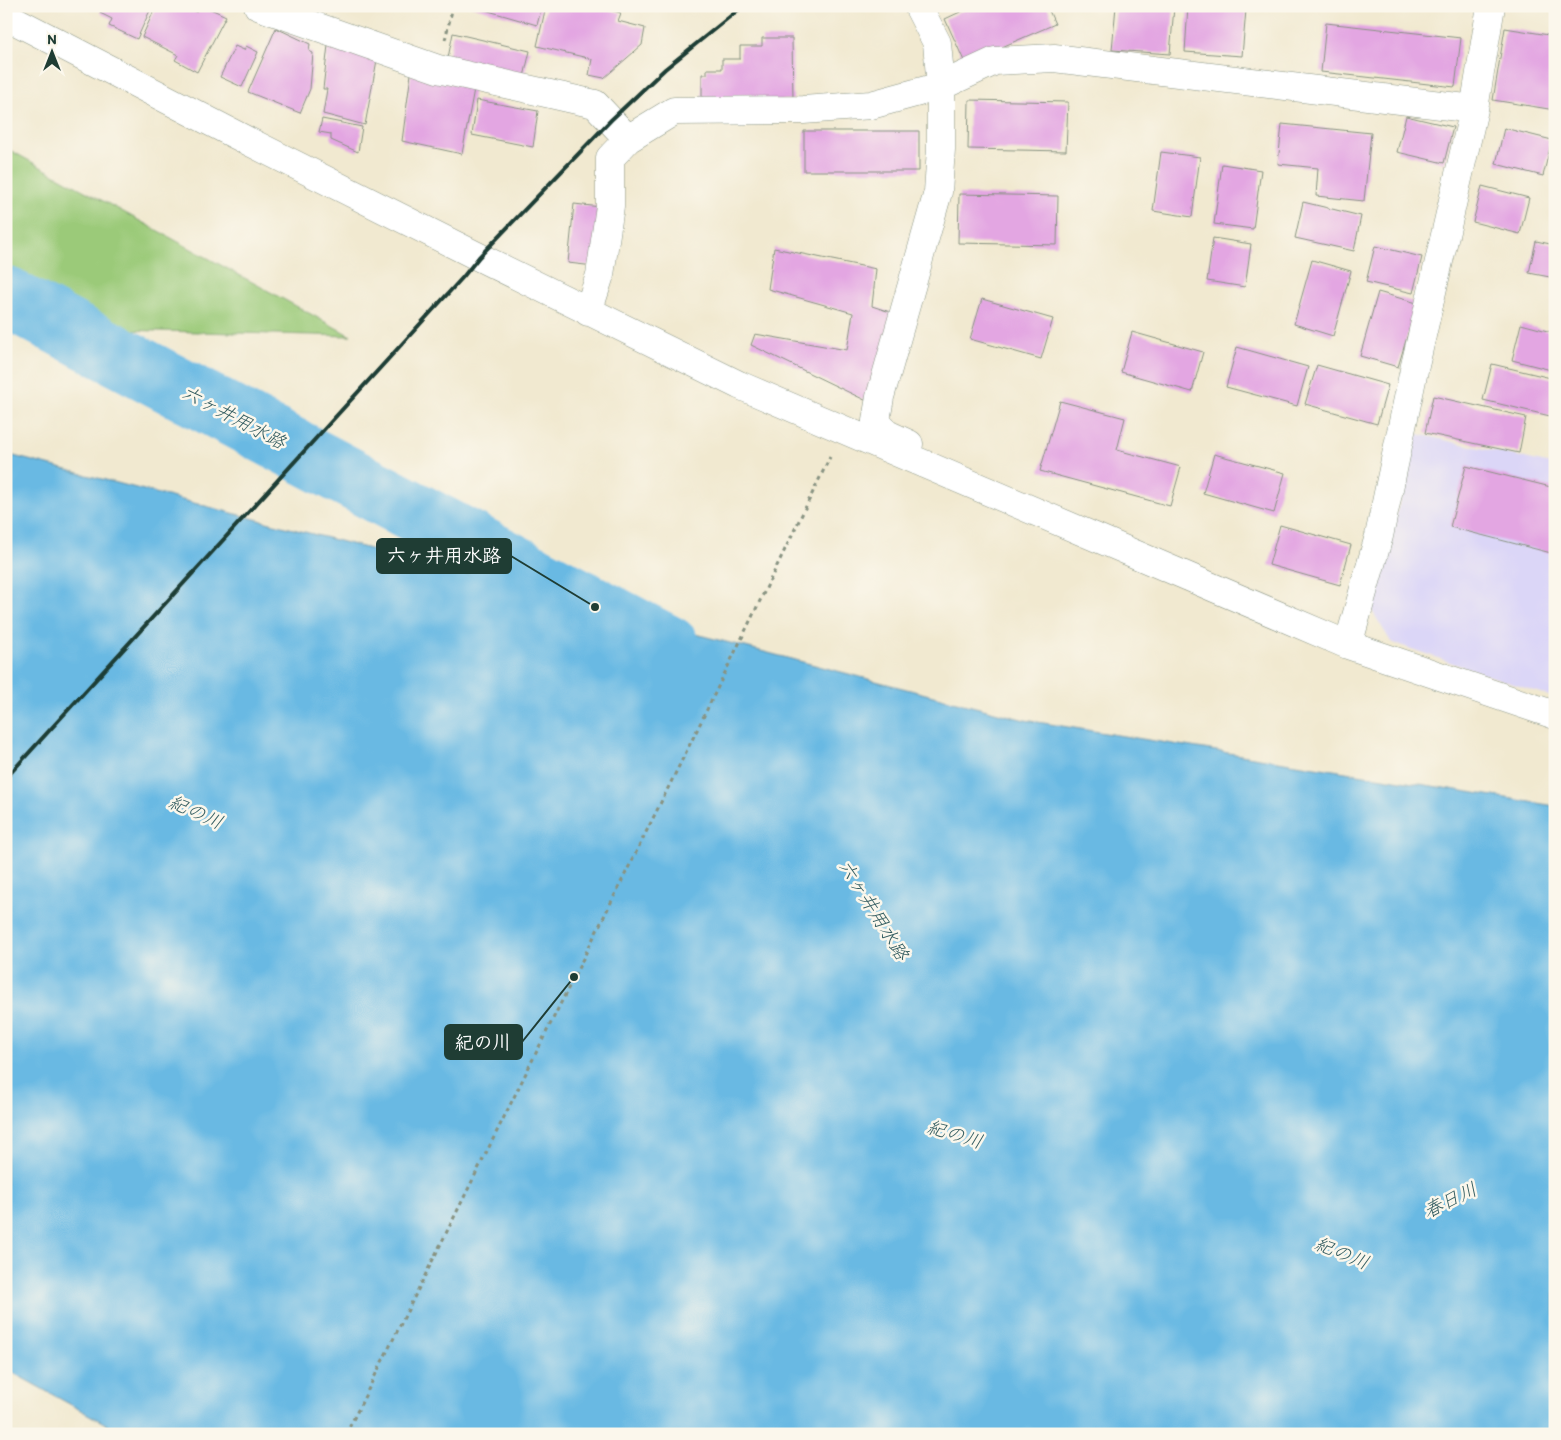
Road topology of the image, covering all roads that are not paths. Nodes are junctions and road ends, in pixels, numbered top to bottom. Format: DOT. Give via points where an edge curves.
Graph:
graph roads {
  1 [pos="258,6"];
  2 [pos="918,6"];
  3 [pos="1492,6"];
  4 [pos="6,16"];
  5 [pos="941,86"];
  6 [pos="1474,109"];
  7 [pos="628,139"];
  8 [pos="588,312"];
  9 [pos="926,464"];
  10 [pos="1348,645"];
  11 [pos="1555,715"];
  1 -- 7 [label="street" via="438,69 594,104"];
  2 -- 5 [label="street" via="937,44"];
  3 -- 6 [label="street"];
  4 -- 8 [label="street"];
  5 -- 6 [label="street" via="995,62 1054,58"];
  5 -- 7 [label="street" via="871,105 802,110 674,111"];
  5 -- 9 [label="street" via="938,192 876,420 887,434 921,449"];
  6 -- 10 [label="street" via="1379,536"];
  7 -- 8 [label="street" via="610,158 610,206 600,275"];
  8 -- 9 [label="street" via="739,384"];
  9 -- 10 [label="street"];
  10 -- 11 [label="street"];
}
